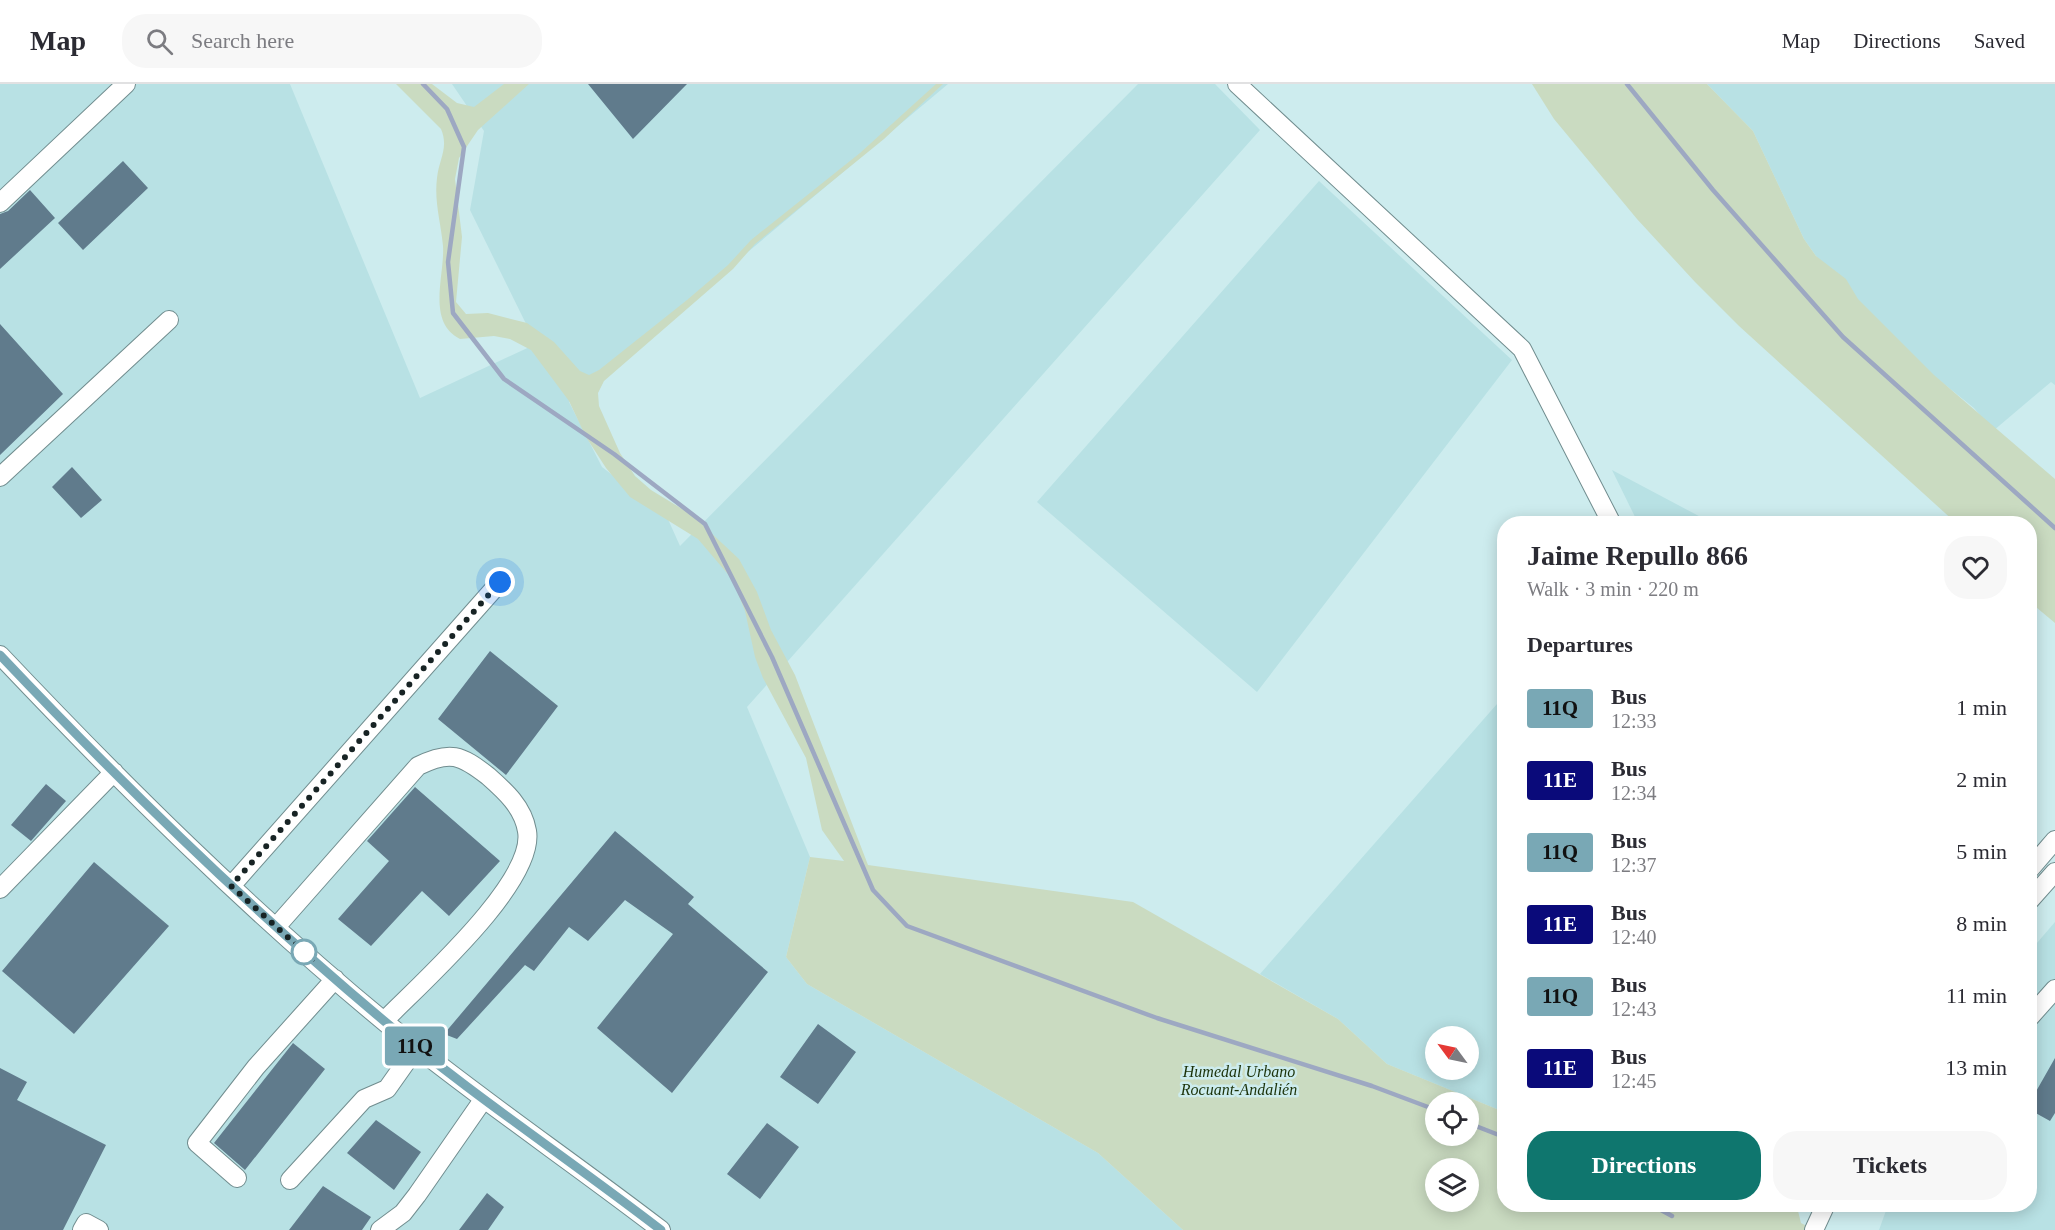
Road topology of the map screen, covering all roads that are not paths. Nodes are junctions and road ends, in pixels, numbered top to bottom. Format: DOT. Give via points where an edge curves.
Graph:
graph roads {
  1 [pos="126,84"];
  2 [pos="1238,84"];
  3 [pos="0,203"];
  4 [pos="169,320"];
  5 [pos="0,477"];
  6 [pos="1608,516"];
  7 [pos="500,582"];
  8 [pos="0,655"];
  9 [pos="114,772"];
  10 [pos="2055,840"];
  11 [pos="2037,861"];
  12 [pos="2055,872"];
  13 [pos="231,886"];
  14 [pos="0,889"];
  15 [pos="2037,892"];
  16 [pos="276,927"];
  17 [pos="335,980"];
  18 [pos="2055,989"];
  19 [pos="2037,1009"];
  20 [pos="384,1021"];
  21 [pos="416,1048"];
  22 [pos="483,1100"];
  23 [pos="237,1178"];
  24 [pos="290,1180"];
  25 [pos="1822,1212"];
  26 [pos="82,1230"];
  27 [pos="99,1230"];
  28 [pos="380,1230"];
  29 [pos="661,1230"];
  30 [pos="1814,1230"];
  1 -- 3 [label="street"];
  2 -- 6 [label="street" via="1522,349"];
  4 -- 5 [label="street"];
  7 -- 13 [label="street"];
  8 -- 9 [label="street"];
  9 -- 13 [label="street"];
  9 -- 14 [label="street"];
  10 -- 11 [label="street"];
  12 -- 15 [label="street"];
  13 -- 16 [label="street"];
  16 -- 17 [label="street"];
  16 -- 20 [label="street" via="418,766 436,757 454,756 470,761 507,792 528,832 523,862 489,913"];
  17 -- 20 [label="street"];
  17 -- 23 [label="street" via="256,1067 197,1143"];
  18 -- 19 [label="street"];
  20 -- 21 [label="street"];
  21 -- 22 [label="street"];
  21 -- 24 [label="street" via="387,1089 364,1099"];
  22 -- 28 [label="street" via="403,1213"];
  22 -- 29 [label="street"];
  25 -- 30 [label="street"];
  26 -- 27 [label="street" via="86,1223"];
}
